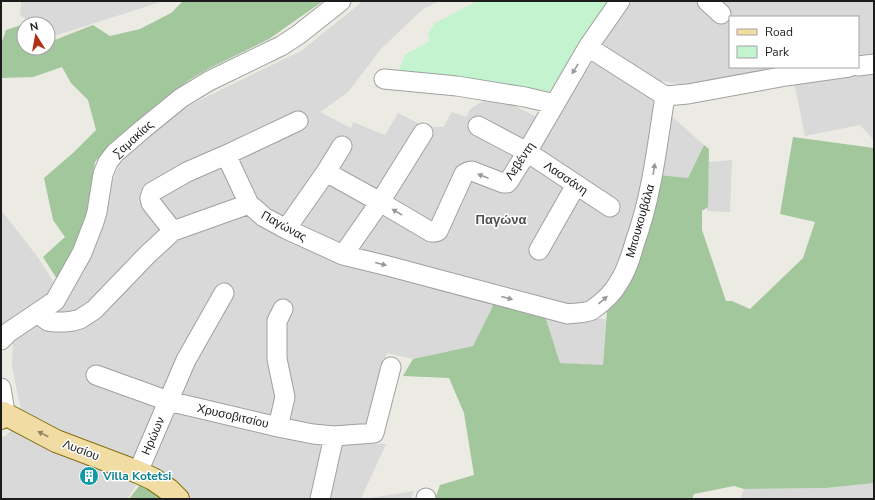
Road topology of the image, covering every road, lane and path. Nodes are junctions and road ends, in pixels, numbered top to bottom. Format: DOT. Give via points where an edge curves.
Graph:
graph roads {
  1 [pos="341,1"];
  2 [pos="620,1"];
  3 [pos="707,1"];
  4 [pos="721,14"];
  5 [pos="588,47"];
  6 [pos="874,64"];
  7 [pos="859,66"];
  8 [pos="842,68"];
  9 [pos="384,79"];
  10 [pos="665,96"];
  11 [pos="555,104"];
  12 [pos="298,121"];
  13 [pos="478,126"];
  14 [pos="423,133"];
  15 [pos="342,146"];
  16 [pos="527,152"];
  17 [pos="226,155"];
  18 [pos="326,172"];
  19 [pos="576,185"];
  20 [pos="380,202"];
  21 [pos="249,204"];
  22 [pos="610,208"];
  23 [pos="286,229"];
  24 [pos="173,231"];
  25 [pos="539,250"];
  26 [pos="344,255"];
  27 [pos="224,293"];
  28 [pos="283,309"];
  29 [pos="37,313"];
  30 [pos="568,314"];
  31 [pos="1,340"];
  32 [pos="391,367"];
  33 [pos="96,375"];
  34 [pos="1,388"];
  35 [pos="168,401"];
  36 [pos="2,416"];
  37 [pos="278,426"];
  38 [pos="334,436"];
  39 [pos="138,472"];
  40 [pos="178,499"];
  41 [pos="320,499"];
  1 -- 29 [label="street, Σαμακίας" via="281,46 209,81 181,98 115,153 104,170 96,217 82,253 55,301"];
  2 -- 5 [label="street, Λεβέντη"];
  3 -- 4 [label="street"];
  5 -- 10 [label="street"];
  5 -- 11 [label="street, Λεβέντη, one-way"];
  6 -- 7 [label="street"];
  8 -- 10 [label="street"];
  9 -- 11 [label="street" via="464,87"];
  30 -- 10 [label="street, Μπουκουβάλα, one-way" via="590,311 611,293 623,276 648,199"];
  11 -- 16 [label="street, Λεβέντη"];
  12 -- 17 [label="street"];
  13 -- 16 [label="street, Λασσάνη"];
  14 -- 20 [label="street"];
  15 -- 18 [label="street"];
  16 -- 19 [label="street, Λασσάνη"];
  16 -- 20 [label="street, Λεβέντη, one-way" via="506,183 472,171 464,174 438,231 430,232"];
  17 -- 21 [label="street"];
  17 -- 24 [label="street" via="187,172 152,192 151,203"];
  18 -- 20 [label="street, Λεβέντη"];
  18 -- 23 [label="street"];
  19 -- 22 [label="street, Λασσάνη"];
  19 -- 25 [label="street"];
  20 -- 26 [label="street"];
  21 -- 23 [label="street, Παγώνας" via="264,217"];
  21 -- 24 [label="street, Παγώνας"];
  23 -- 26 [label="street, Παγώνας"];
  24 -- 29 [label="street, Παγώνας" via="84,317 55,322"];
  26 -- 30 [label="street, Παγώνας, one-way"];
  27 -- 35 [label="street, Ηρώων" via="186,360"];
  28 -- 37 [label="street" via="277,321 277,358 285,397"];
  29 -- 31 [label="street, Σαμακίας"];
  32 -- 38 [label="street, Χρυσοβιτσίου" via="374,433"];
  33 -- 35 [label="street, Χρυσοβιτσίου"];
  34 -- 36 [label="street" via="4,406"];
  35 -- 37 [label="street, Χρυσοβιτσίου"];
  35 -- 39 [label="street, Ηρώων"];
  39 -- 36 [label="main road, Λυσίου, one-way" via="56,441"];
  37 -- 38 [label="street, Χρυσοβιτσίου"];
  38 -- 41 [label="street"];
  39 -- 40 [label="main road, Λυσίου" via="161,484"];
}
